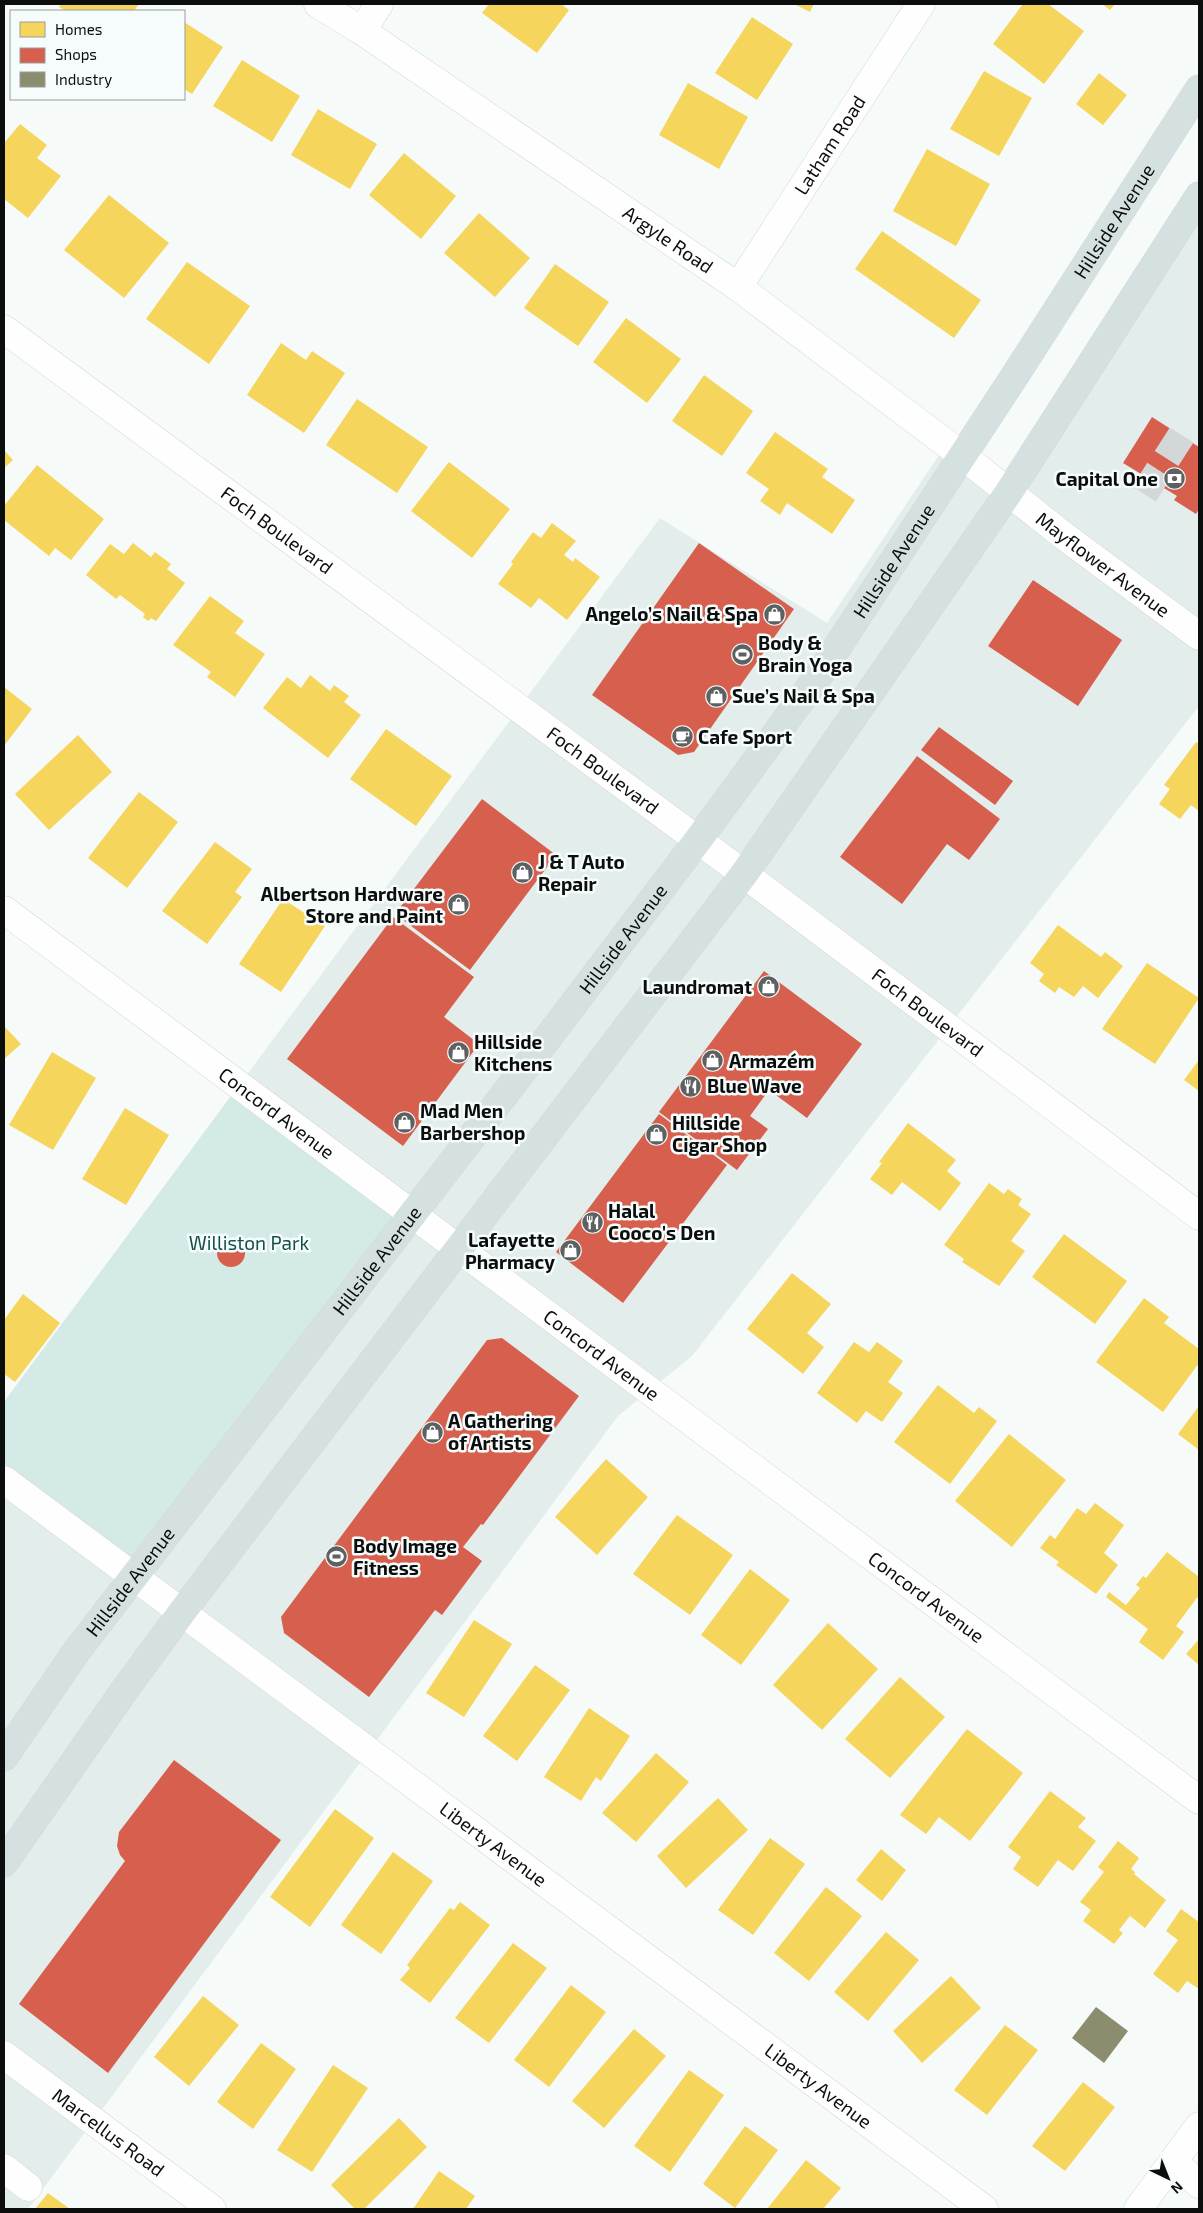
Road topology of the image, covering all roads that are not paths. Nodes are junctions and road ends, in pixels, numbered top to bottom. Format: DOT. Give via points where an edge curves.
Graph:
graph roads {
  1 [pos="318,4"];
  2 [pos="379,4"];
  3 [pos="921,4"];
  4 [pos="362,31"];
  5 [pos="1199,89"];
  6 [pos="1199,196"];
  7 [pos="738,286"];
  8 [pos="4,329"];
  9 [pos="963,456"];
  10 [pos="1009,492"];
  11 [pos="1199,636"];
  12 [pos="698,840"];
  13 [pos="744,874"];
  14 [pos="4,910"];
  15 [pos="411,1215"];
  16 [pos="1199,1216"];
  17 [pos="459,1250"];
  18 [pos="4,1480"];
  19 [pos="134,1577"];
  20 [pos="182,1612"];
  21 [pos="4,1757"];
  22 [pos="1199,1800"];
  23 [pos="4,1863"];
  24 [pos="4,2055"];
  25 [pos="1199,2126"];
  26 [pos="1172,2162"];
  27 [pos="4,2168"];
  28 [pos="1199,2184"];
  29 [pos="28,2187"];
  30 [pos="212,2209"];
  31 [pos="984,2209"];
  32 [pos="1138,2209"];
  1 -- 4 [label="street, Argyle Road"];
  2 -- 4 [label="street"];
  3 -- 7 [label="street, Latham Road"];
  4 -- 7 [label="street, Argyle Road"];
  5 -- 9 [label="main road, Hillside Avenue"];
  6 -- 10 [label="main road"];
  7 -- 9 [label="street, Argyle Road"];
  8 -- 12 [label="street, Foch Boulevard"];
  9 -- 10 [label="street, Argyle Road"];
  9 -- 12 [label="main road, Hillside Avenue" via="819,675"];
  10 -- 11 [label="street, Mayflower Avenue"];
  10 -- 13 [label="main road"];
  12 -- 13 [label="street, Foch Boulevard"];
  12 -- 15 [label="main road, Hillside Avenue"];
  13 -- 16 [label="street, Foch Boulevard"];
  13 -- 17 [label="main road"];
  14 -- 15 [label="street, Concord Avenue"];
  15 -- 17 [label="street, Concord Avenue"];
  15 -- 19 [label="main road, Hillside Avenue"];
  17 -- 20 [label="main road"];
  17 -- 22 [label="street, Concord Avenue"];
  18 -- 19 [label="street, Liberty Avenue"];
  19 -- 20 [label="street, Liberty Avenue"];
  19 -- 21 [label="main road, Hillside Avenue" via="76,1652"];
  20 -- 23 [label="main road"];
  20 -- 31 [label="street, Liberty Avenue"];
  24 -- 30 [label="street, Marcellus Road"];
  25 -- 26 [label="street"];
  26 -- 28 [label="street"];
  26 -- 32 [label="street"];
  27 -- 29 [label="street"];
}
